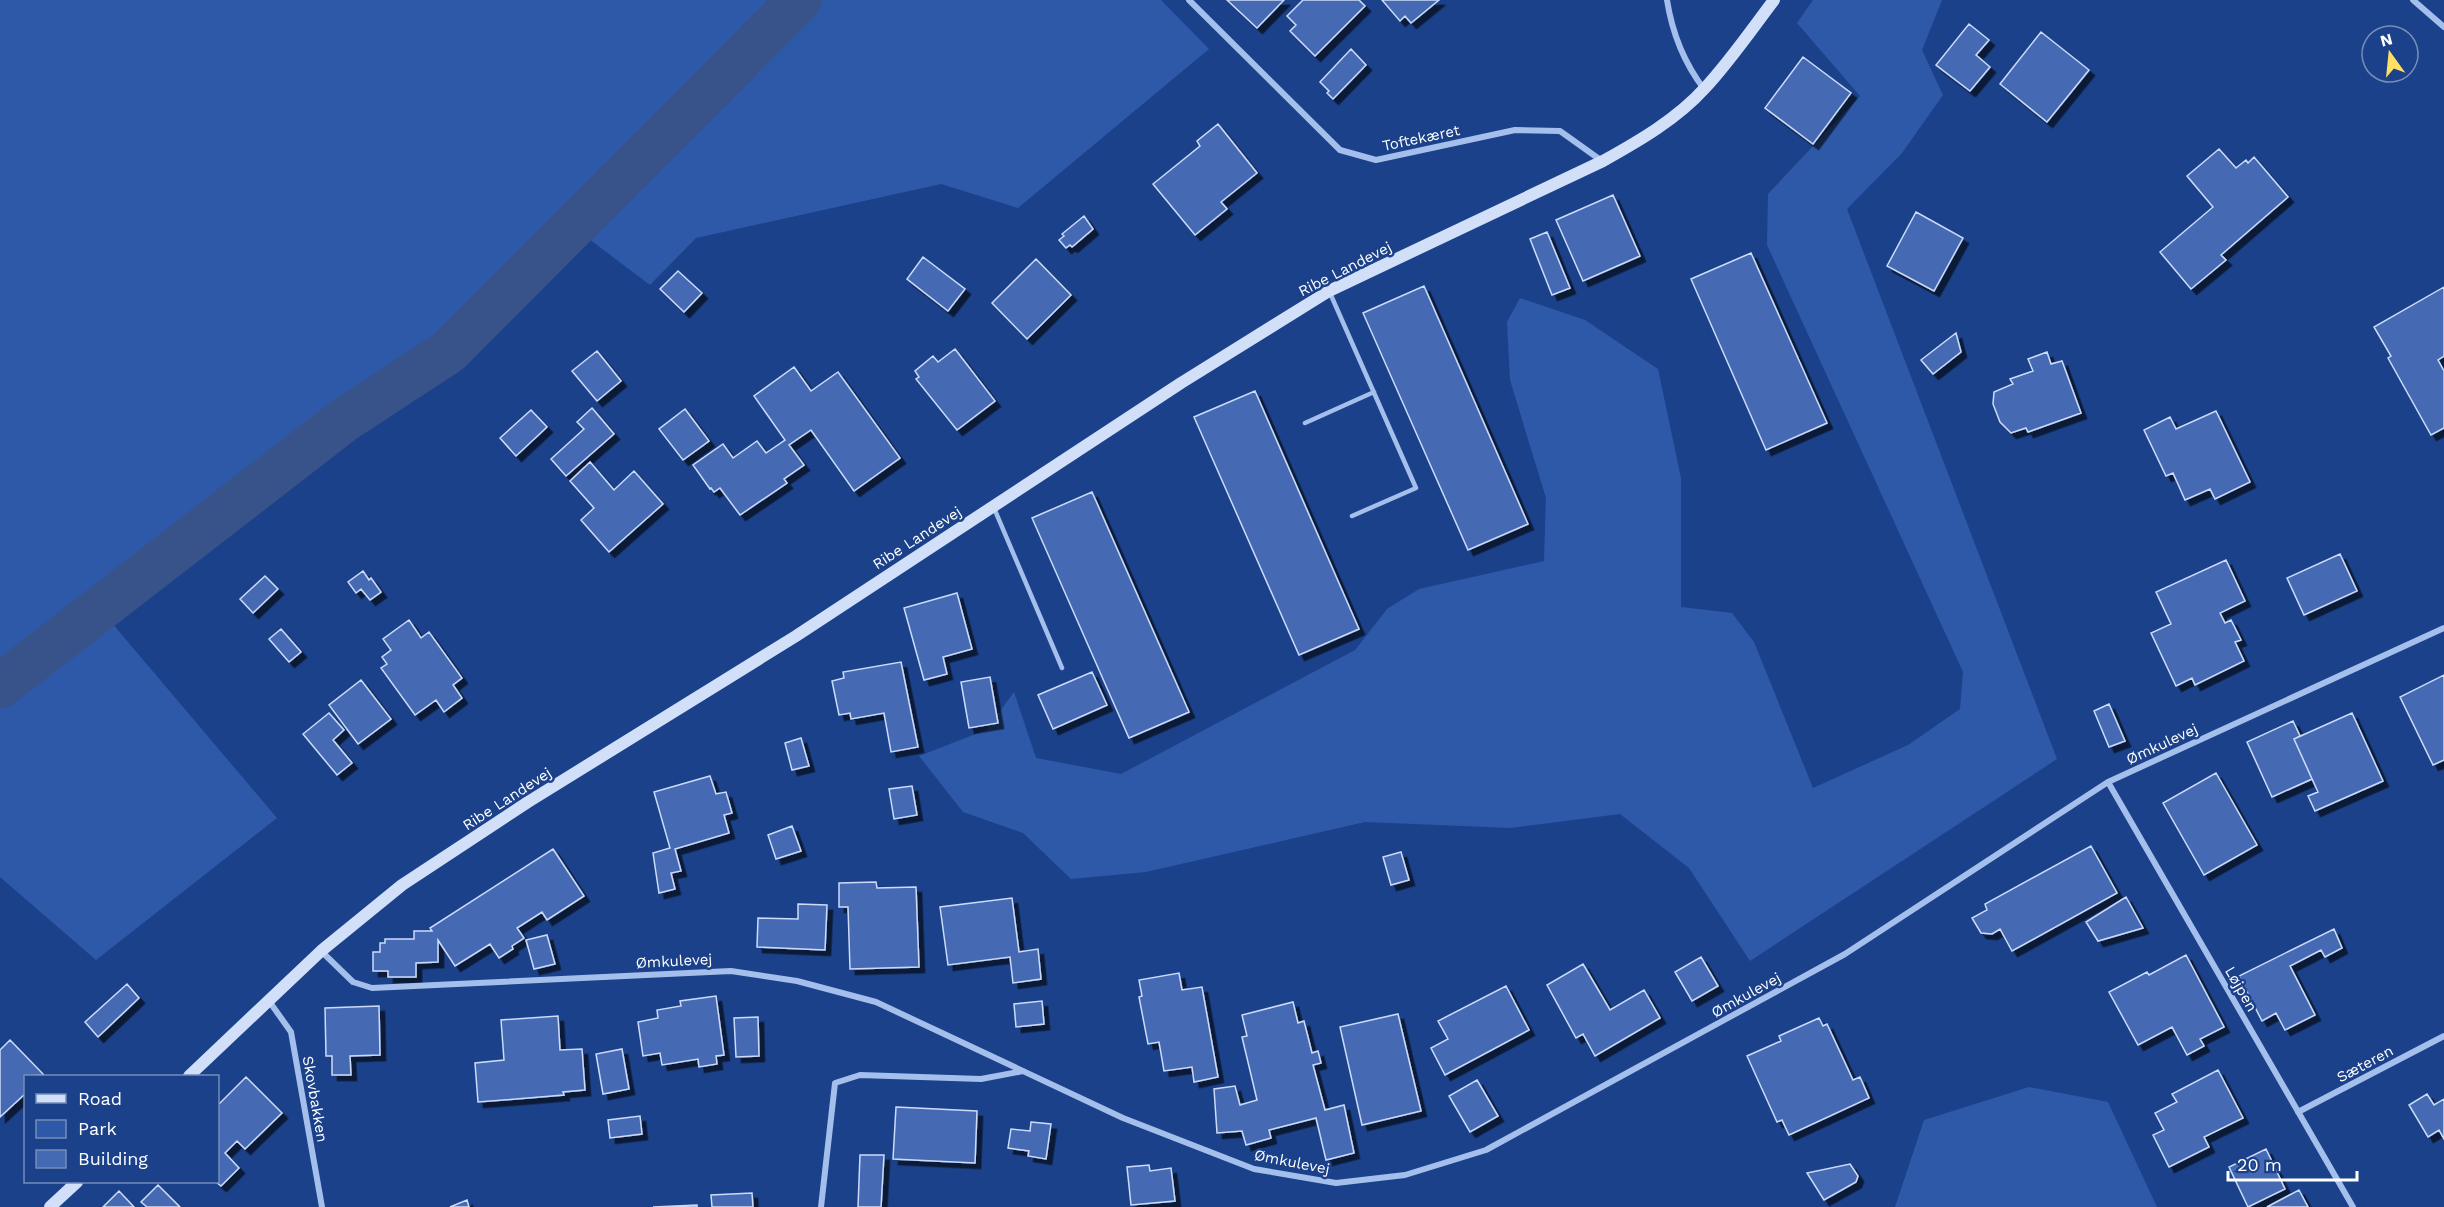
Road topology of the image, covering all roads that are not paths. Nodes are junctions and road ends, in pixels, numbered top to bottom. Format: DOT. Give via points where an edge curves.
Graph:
graph roads {
  1 [pos="1189,0"];
  2 [pos="1667,0"];
  3 [pos="1774,0"];
  4 [pos="2413,0"];
  5 [pos="2444,27"];
  6 [pos="1704,89"];
  7 [pos="1603,161"];
  8 [pos="1329,291"];
  9 [pos="1374,392"];
  10 [pos="1305,423"];
  11 [pos="993,506"];
  12 [pos="1352,516"];
  13 [pos="2444,628"];
  14 [pos="1062,668"];
  15 [pos="2108,783"];
  16 [pos="321,951"];
  17 [pos="269,1001"];
  18 [pos="2444,1036"];
  19 [pos="1023,1071"];
  20 [pos="191,1075"];
  21 [pos="2298,1112"];
  22 [pos="76,1183"];
  23 [pos="50,1207"];
  24 [pos="322,1207"];
  25 [pos="821,1207"];
  26 [pos="2353,1207"];
  1 -- 7 [label="street, Toftekæret" via="1340,150 1376,160 1515,130 1560,131"];
  2 -- 6 [label="street" via="1689,70"];
  3 -- 6 [label="main road, Ribe Landevej"];
  4 -- 5 [label="street"];
  6 -- 7 [label="main road, Ribe Landevej" via="1670,119"];
  7 -- 8 [label="main road, Ribe Landevej"];
  8 -- 9 [label="lane"];
  8 -- 11 [label="main road, Ribe Landevej"];
  9 -- 10 [label="lane"];
  9 -- 12 [label="lane" via="1416,488"];
  11 -- 14 [label="lane"];
  11 -- 16 [label="main road, Ribe Landevej" via="796,636 528,802 412,879"];
  13 -- 15 [label="street, Ømkulevej"];
  15 -- 19 [label="street, Ømkulevej" via="1845,954 1486,1150 1405,1175 1336,1183 1254,1169 1123,1118"];
  15 -- 21 [label="street, Løjpen"];
  16 -- 17 [label="main road, Ribe Landevej"];
  16 -- 19 [label="street, Ømkulevej" via="352,982 372,988 731,971 797,981 876,1002"];
  17 -- 20 [label="main road, Ribe Landevej"];
  17 -- 24 [label="street, Skovbakken" via="291,1032"];
  18 -- 21 [label="street, Sæteren"];
  19 -- 25 [label="street" via="981,1079 860,1074 835,1083"];
  21 -- 26 [label="street, Løjpen"];
  22 -- 23 [label="main road"];
}
